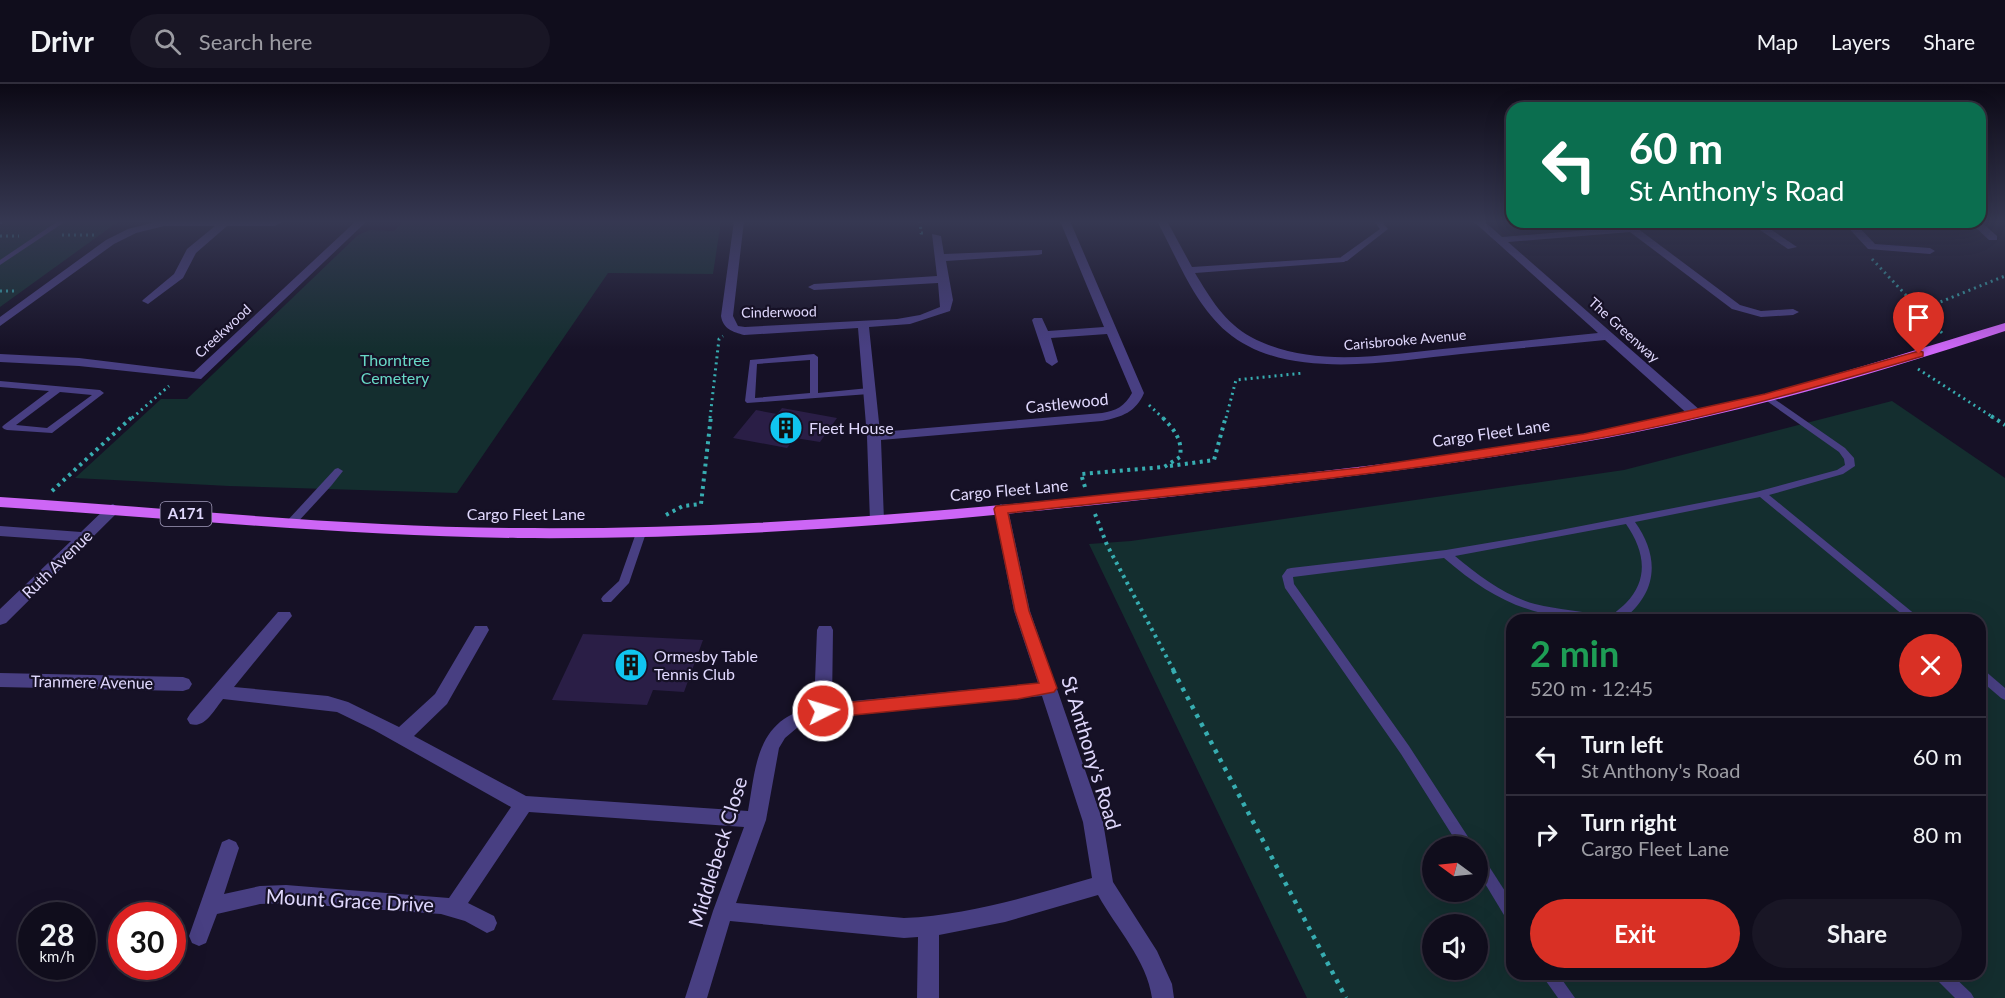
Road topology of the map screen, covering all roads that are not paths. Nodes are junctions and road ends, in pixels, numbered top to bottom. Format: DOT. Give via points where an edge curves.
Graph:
graph roads {
  1 [pos="81,264"];
  2 [pos="185,264"];
  3 [pos="317,264"];
  4 [pos="734,264"];
  5 [pos="940,264"];
  6 [pos="1083,264"];
  7 [pos="1186,264"];
  8 [pos="1279,264"];
  9 [pos="1527,264"];
  10 [pos="1678,264"];
  11 [pos="1190,270"];
  12 [pos="944,279"];
  13 [pos="814,287"];
  14 [pos="148,301"];
  15 [pos="1793,312"];
  16 [pos="1038,320"];
  17 [pos="0,322"];
  18 [pos="863,324"];
  19 [pos="2005,327"];
  20 [pos="1110,330"];
  21 [pos="1044,335"];
  22 [pos="1608,336"];
  23 [pos="2,359"];
  24 [pos="1052,362"];
  25 [pos="0,384"];
  26 [pos="58,389"];
  27 [pos="870,391"];
  28 [pos="814,396"];
  29 [pos="1767,397"];
  30 [pos="1696,414"];
  31 [pos="874,437"];
  32 [pos="338,471"];
  33 [pos="1761,493"];
  34 [pos="0,502"];
  35 [pos="113,509"];
  36 [pos="1001,509"];
  37 [pos="1628,519"];
  38 [pos="877,521"];
  39 [pos="291,523"];
  40 [pos="0,531"];
  41 [pos="641,532"];
  42 [pos="85,537"];
  43 [pos="1446,554"];
  44 [pos="607,598"];
  45 [pos="1568,614"];
  46 [pos="1621,614"];
  47 [pos="1910,614"];
  48 [pos="284,616"];
  49 [pos="0,619"];
  50 [pos="481,630"];
  51 [pos="825,630"];
  52 [pos="1986,679"];
  53 [pos="0,680"];
  54 [pos="183,684"];
  55 [pos="1049,688"];
  56 [pos="219,692"];
  57 [pos="2005,695"];
  58 [pos="823,711"];
  59 [pos="196,719"];
  60 [pos="401,737"];
  61 [pos="524,804"];
  62 [pos="756,820"];
  63 [pos="1461,836"];
  64 [pos="229,848"];
  65 [pos="1488,877"];
  66 [pos="1103,884"];
  67 [pos="1506,905"];
  68 [pos="210,906"];
  69 [pos="454,907"];
  70 [pos="723,911"];
  71 [pos="487,923"];
  72 [pos="929,928"];
  73 [pos="199,936"];
  74 [pos="1554,980"];
  75 [pos="1947,980"];
  76 [pos="696,998"];
  77 [pos="928,998"];
  78 [pos="1163,998"];
  79 [pos="1567,998"];
  80 [pos="1966,998"];
  1 -- 17 [label="street"];
  2 -- 14 [label="street" via="179,276"];
  3 -- 23 [label="street, Creekwood" via="197,376 79,362"];
  4 -- 18 [label="street, Cinderwood" via="727,316 734,328 744,331"];
  5 -- 12 [label="street"];
  6 -- 20 [label="street"];
  7 -- 11 [label="street, Carisbrooke Avenue"];
  8 -- 11 [label="street"];
  9 -- 22 [label="street, The Greenway"];
  10 -- 15 [label="street" via="1736,307 1761,314"];
  11 -- 22 [label="street, Carisbrooke Avenue" via="1218,317 1235,333 1262,347 1321,360 1357,361"];
  12 -- 13 [label="street"];
  12 -- 18 [label="street, Cinderwood" via="946,309 921,319"];
  16 -- 21 [label="street"];
  18 -- 27 [label="street"];
  19 -- 29 [label="main road, Cargo Fleet Lane / A171"];
  20 -- 21 [label="street"];
  20 -- 31 [label="street, Castlewood" via="1138,393 1134,405 1122,413"];
  21 -- 24 [label="street"];
  22 -- 30 [label="street, The Greenway"];
  25 -- 26 [label="lane"];
  26 -- 26 [label="lane" via="100,393 49,431 7,427"];
  27 -- 28 [label="lane"];
  27 -- 31 [label="street"];
  28 -- 28 [label="lane" via="814,357 753,362 750,401"];
  29 -- 30 [label="main road, Cargo Fleet Lane / A171"];
  29 -- 33 [label="lane" via="1842,450 1850,466"];
  30 -- 36 [label="main road, Cargo Fleet Lane / A171" via="1584,438 1359,471"];
  31 -- 38 [label="street"];
  32 -- 39 [label="lane"];
  33 -- 37 [label="lane"];
  33 -- 47 [label="lane"];
  34 -- 35 [label="main road, Cargo Fleet Lane / A171"];
  35 -- 39 [label="main road, Cargo Fleet Lane / A171"];
  35 -- 42 [label="street, Ruth Avenue"];
  36 -- 38 [label="main road, Cargo Fleet Lane / A171"];
  36 -- 55 [label="street, St Anthony's Road" via="1022,611"];
  37 -- 43 [label="lane"];
  37 -- 46 [label="lane" via="1643,543 1648,566 1645,584 1632,606"];
  38 -- 41 [label="main road, Cargo Fleet Lane / A171"];
  39 -- 41 [label="main road, Cargo Fleet Lane / A171" via="371,530"];
  40 -- 42 [label="street"];
  41 -- 44 [label="lane" via="624,584"];
  42 -- 49 [label="street, Ruth Avenue"];
  43 -- 45 [label="lane" via="1490,589 1530,607"];
  43 -- 63 [label="lane" via="1291,572 1287,576 1289,585"];
  48 -- 56 [label="street"];
  50 -- 60 [label="street" via="441,699"];
  51 -- 58 [label="street"];
  52 -- 57 [label="lane"];
  53 -- 54 [label="street, Tranmere Avenue"];
  55 -- 58 [label="street, Middlebeck Close"];
  55 -- 66 [label="street, St Anthony's Road" via="1093,822"];
  56 -- 59 [label="street"];
  56 -- 60 [label="street" via="335,705"];
  58 -- 62 [label="street, Middlebeck Close" via="792,722 770,747"];
  60 -- 61 [label="street"];
  61 -- 62 [label="street"];
  61 -- 69 [label="street, Mount Grace Drive"];
  62 -- 70 [label="street, Middlebeck Close"];
  64 -- 68 [label="street"];
  65 -- 67 [label="lane"];
  66 -- 72 [label="street" via="965,922"];
  66 -- 78 [label="street, St Anthony's Road" via="1149,958"];
  68 -- 69 [label="street, Mount Grace Drive" via="286,894"];
  68 -- 73 [label="street"];
  69 -- 71 [label="street, Mount Grace Drive"];
  70 -- 72 [label="street"];
  70 -- 76 [label="street, Middlebeck Close"];
  72 -- 77 [label="street"];
  74 -- 79 [label="lane"];
  75 -- 80 [label="lane"];
}
